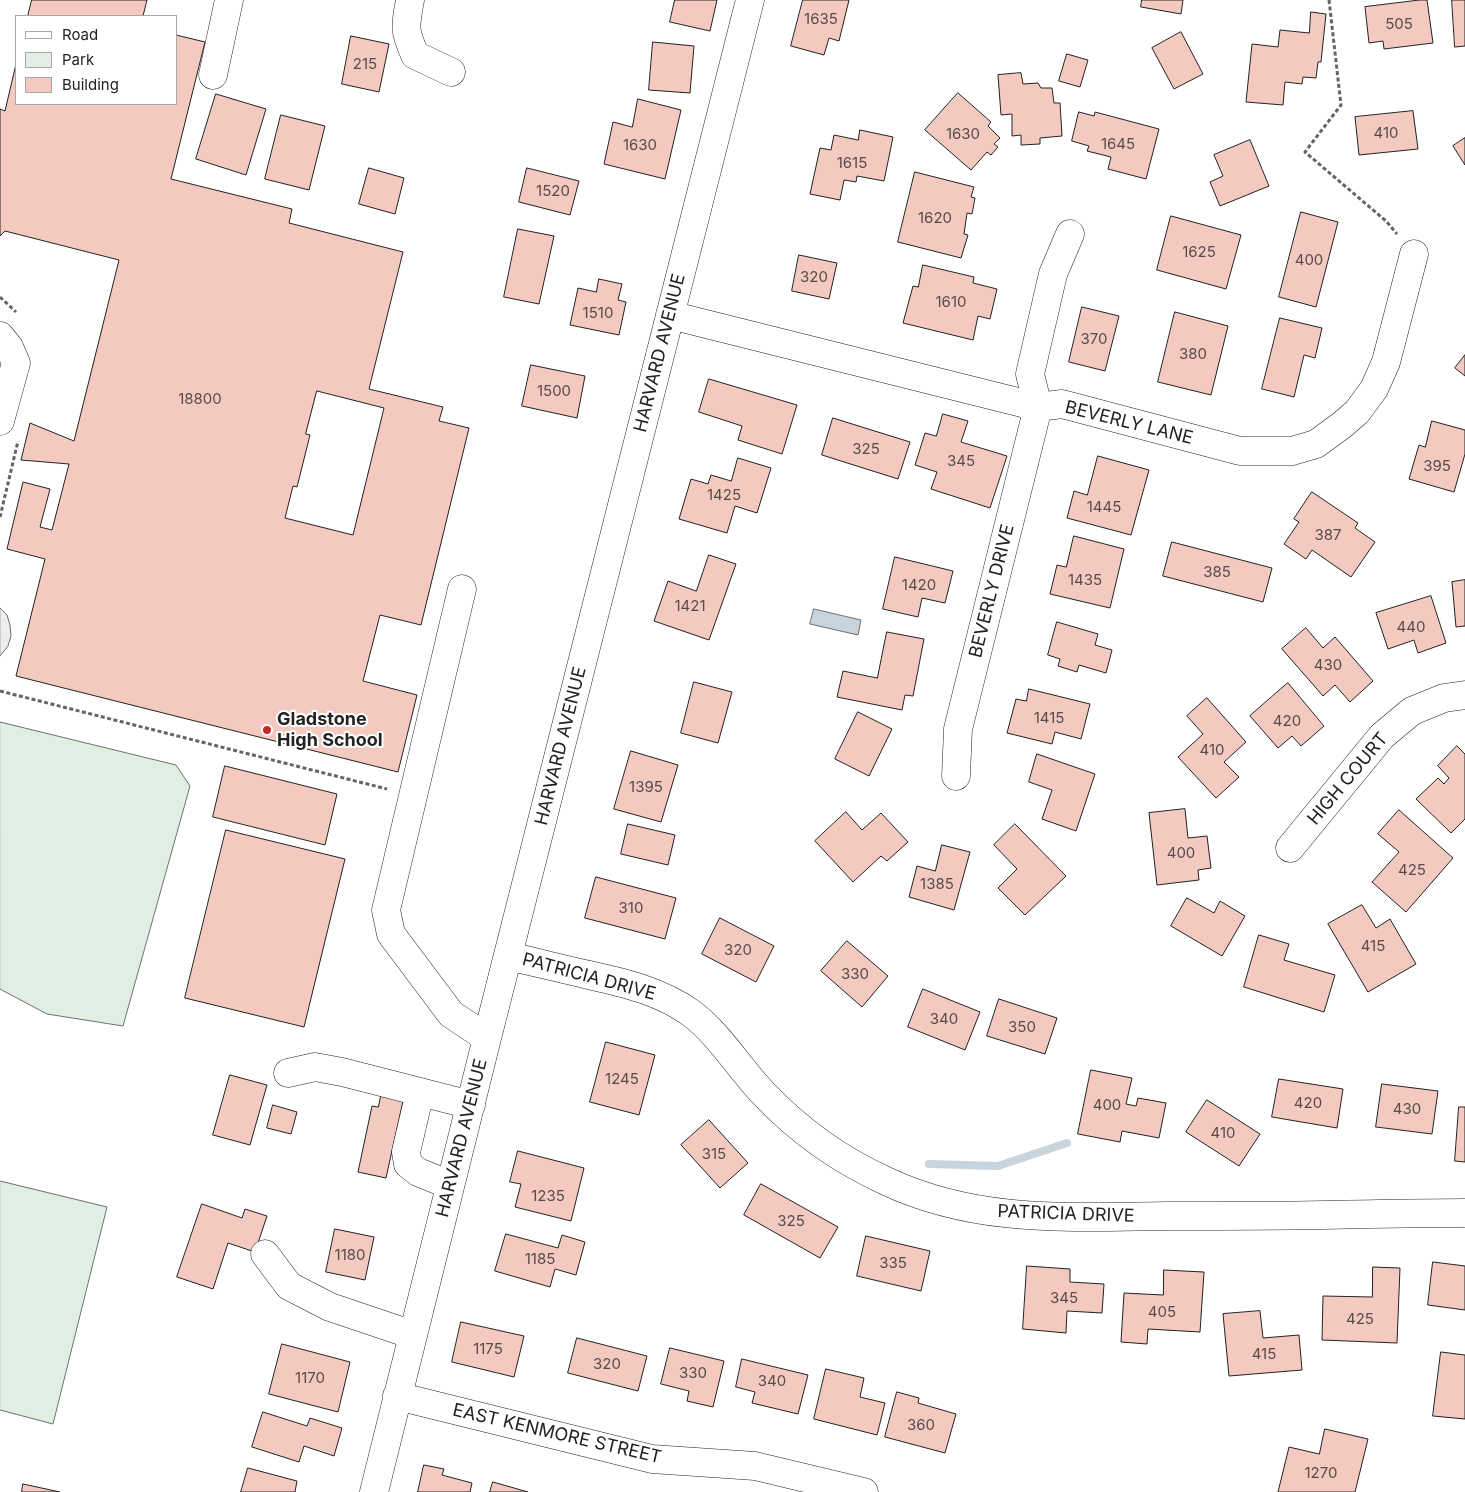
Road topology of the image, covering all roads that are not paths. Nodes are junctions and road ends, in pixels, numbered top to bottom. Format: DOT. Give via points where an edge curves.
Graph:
graph roads {
  1 [pos="229,0"];
  2 [pos="410,0"];
  3 [pos="750,0"];
  4 [pos="451,72"];
  5 [pos="213,75"];
  6 [pos="1070,234"];
  7 [pos="1414,254"];
  8 [pos="670,316"];
  9 [pos="0,336"];
  10 [pos="1038,408"];
  11 [pos="0,420"];
  12 [pos="462,589"];
  13 [pos="1465,695"];
  14 [pos="956,776"];
  15 [pos="1290,848"];
  16 [pos="508,956"];
  17 [pos="487,1038"];
  18 [pos="288,1072"];
  19 [pos="420,1092"];
  20 [pos="471,1105"];
  21 [pos="450,1185"];
  22 [pos="1465,1213"];
  23 [pos="266,1254"];
  24 [pos="413,1335"];
  25 [pos="397,1396"];
  26 [pos="374,1492"];
  27 [pos="864,1492"];
  1 -- 5 [label="street"];
  2 -- 4 [label="street" via="406,35 415,55"];
  3 -- 8 [label="street, HARVARD AVENUE"];
  6 -- 10 [label="street" via="1053,274 1030,374"];
  7 -- 10 [label="street, BEVERLY LANE" via="1386,362 1374,389 1356,412 1316,444 1292,451 1240,450 1062,404"];
  8 -- 10 [label="street, BEVERLY LANE"];
  8 -- 16 [label="street, HARVARD AVENUE"];
  9 -- 11 [label="street" via="16,363"];
  10 -- 14 [label="street, BEVERLY DRIVE" via="958,729"];
  12 -- 17 [label="street" via="386,910 390,934 451,1014"];
  13 -- 15 [label="street, HIGH COURT" via="1444,698 1412,711 1382,736"];
  16 -- 17 [label="street, HARVARD AVENUE"];
  16 -- 22 [label="street, PATRICIA DRIVE" via="630,984 671,1001 708,1027 763,1093 792,1122 822,1145 888,1182 951,1204 1010,1215 1065,1217"];
  17 -- 20 [label="street, HARVARD AVENUE"];
  18 -- 19 [label="street" via="316,1067"];
  19 -- 20 [label="street"];
  19 -- 21 [label="street" via="406,1152 408,1164 418,1172"];
  20 -- 21 [label="street, HARVARD AVENUE"];
  21 -- 24 [label="street, HARVARD AVENUE"];
  23 -- 24 [label="street" via="289,1286 330,1307"];
  24 -- 25 [label="street, HARVARD AVENUE"];
  25 -- 26 [label="street, HARVARD AVENUE"];
  25 -- 27 [label="street, EAST KENMORE STREET" via="652,1459 756,1466"];
}
